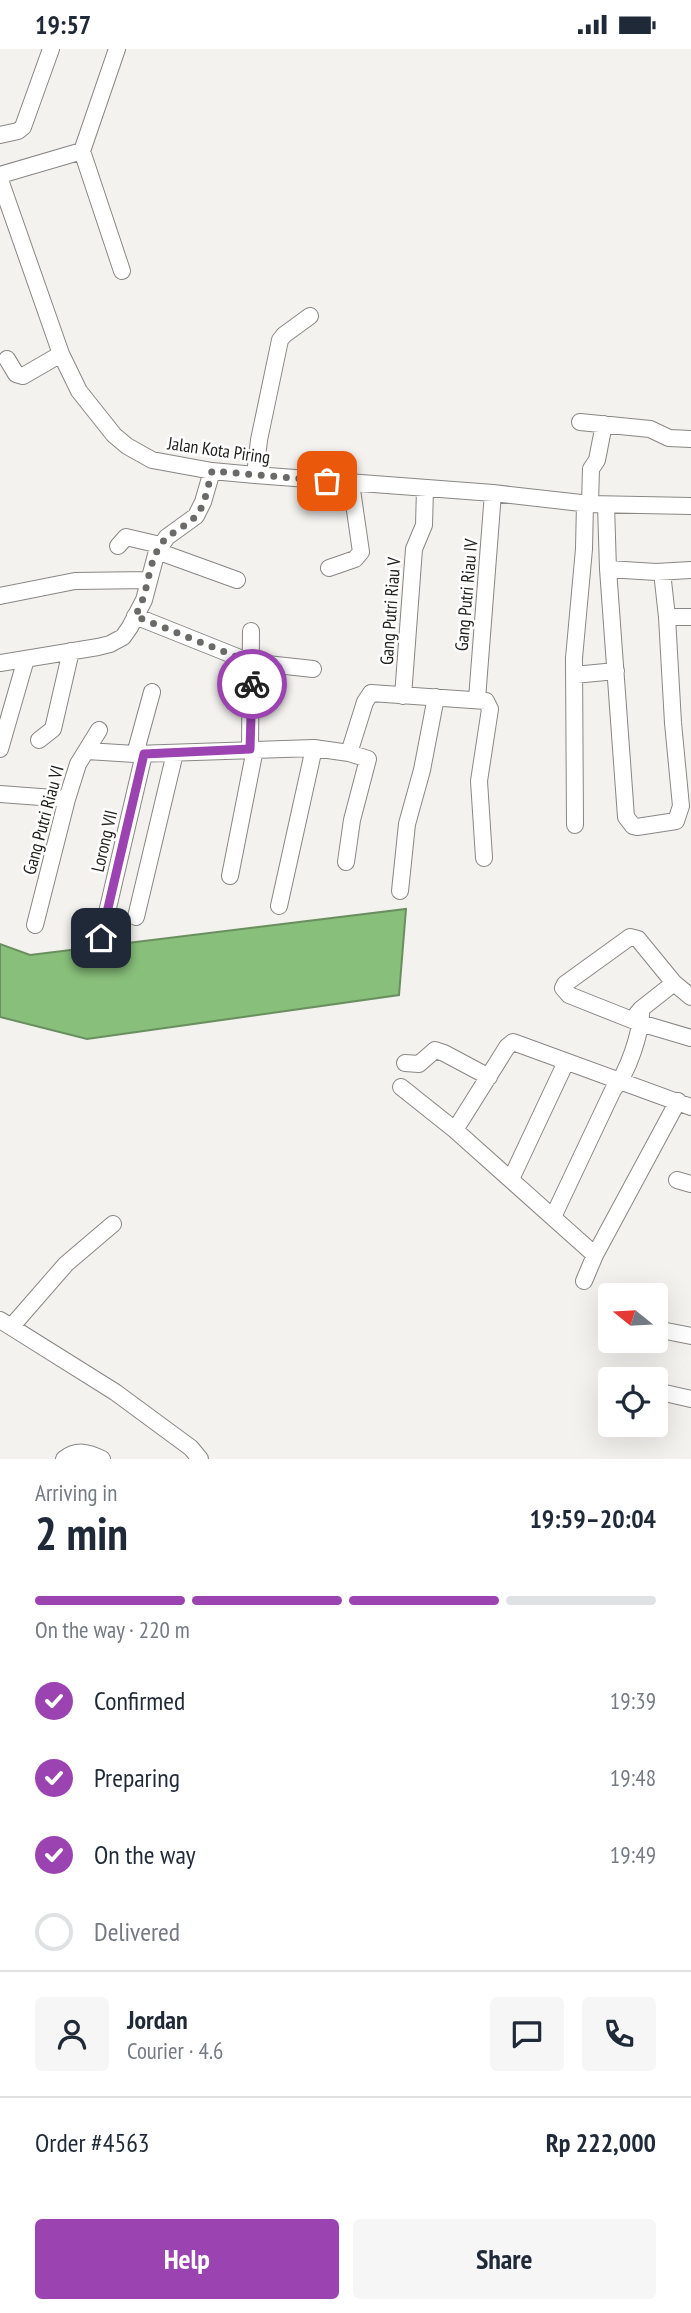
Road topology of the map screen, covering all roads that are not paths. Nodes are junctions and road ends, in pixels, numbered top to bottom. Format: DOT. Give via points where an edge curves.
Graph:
graph roads {
  1 [pos="51,49"];
  2 [pos="117,49"];
  3 [pos="0,135"];
  4 [pos="82,151"];
  5 [pos="0,178"];
  6 [pos="6,225"];
  7 [pos="122,271"];
  8 [pos="310,316"];
  9 [pos="61,354"];
  10 [pos="7,359"];
  11 [pos="580,422"];
  12 [pos="604,424"];
  13 [pos="691,439"];
  14 [pos="212,471"];
  15 [pos="255,475"];
  16 [pos="351,482"];
  17 [pos="425,489"];
  18 [pos="493,493"];
  19 [pos="594,504"];
  20 [pos="691,506"];
  21 [pos="118,546"];
  22 [pos="158,548"];
  23 [pos="329,568"];
  24 [pos="608,569"];
  25 [pos="691,570"];
  26 [pos="662,572"];
  27 [pos="148,580"];
  28 [pos="237,580"];
  29 [pos="0,596"];
  30 [pos="135,616"];
  31 [pos="667,617"];
  32 [pos="691,617"];
  33 [pos="251,631"];
  34 [pos="71,651"];
  35 [pos="26,659"];
  36 [pos="250,662"];
  37 [pos="0,663"];
  38 [pos="313,669"];
  39 [pos="616,671"];
  40 [pos="574,675"];
  41 [pos="152,692"];
  42 [pos="403,696"];
  43 [pos="436,697"];
  44 [pos="477,699"];
  45 [pos="99,730"];
  46 [pos="39,740"];
  47 [pos="314,748"];
  48 [pos="0,749"];
  49 [pos="253,749"];
  50 [pos="87,751"];
  51 [pos="175,753"];
  52 [pos="349,753"];
  53 [pos="139,754"];
  54 [pos="685,773"];
  55 [pos="0,794"];
  56 [pos="67,799"];
  57 [pos="575,825"];
  58 [pos="484,859"];
  59 [pos="346,862"];
  60 [pos="230,876"];
  61 [pos="400,891"];
  62 [pos="279,906"];
  63 [pos="136,917"];
  64 [pos="35,925"];
  65 [pos="101,938"];
  66 [pos="674,983"];
  67 [pos="691,997"];
  68 [pos="638,1018"];
  69 [pos="691,1038"];
  70 [pos="566,1062"];
  71 [pos="405,1063"];
  72 [pos="489,1077"];
  73 [pos="615,1083"];
  74 [pos="401,1087"];
  75 [pos="685,1104"];
  76 [pos="455,1130"];
  77 [pos="511,1179"];
  78 [pos="553,1217"];
  79 [pos="113,1224"];
  80 [pos="595,1255"];
  81 [pos="584,1281"];
  82 [pos="6,1323"];
  83 [pos="668,1331"];
  84 [pos="691,1336"];
  85 [pos="668,1394"];
  86 [pos="691,1399"];
  87 [pos="64,1459"];
  88 [pos="102,1459"];
  89 [pos="200,1459"];
  1 -- 3 [label="street" via="23,127"];
  2 -- 4 [label="street"];
  4 -- 5 [label="street"];
  4 -- 7 [label="street"];
  5 -- 6 [label="street, Jalan Kota Piring"];
  6 -- 9 [label="street, Jalan Kota Piring"];
  8 -- 15 [label="street" via="280,340"];
  9 -- 10 [label="street" via="23,376 16,375"];
  9 -- 14 [label="street, Jalan Kota Piring" via="96,415 127,446 152,460"];
  11 -- 12 [label="street"];
  12 -- 13 [label="street"];
  12 -- 19 [label="street" via="591,469"];
  14 -- 15 [label="street, Jalan Kota Piring"];
  14 -- 22 [label="street" via="196,516"];
  15 -- 16 [label="street, Jalan Kota Piring"];
  16 -- 17 [label="street, Jalan Kota Piring"];
  16 -- 23 [label="street" via="361,552 355,559"];
  17 -- 18 [label="street, Jalan Kota Piring"];
  17 -- 42 [label="street, Gang Putri Riau V" via="424,525 414,549"];
  18 -- 19 [label="street, Jalan Kota Piring"];
  18 -- 44 [label="street, Gang Putri Riau IV"];
  19 -- 20 [label="street, Jalan Kota Piring"];
  19 -- 24 [label="street"];
  19 -- 40 [label="street" via="584,549"];
  21 -- 22 [label="street" via="125,537"];
  22 -- 27 [label="street"];
  22 -- 28 [label="street"];
  24 -- 26 [label="street"];
  24 -- 39 [label="street"];
  25 -- 26 [label="street"];
  26 -- 31 [label="street"];
  27 -- 29 [label="street" via="75,581"];
  27 -- 30 [label="street"];
  30 -- 34 [label="street" via="123,636 110,644"];
  30 -- 36 [label="street"];
  31 -- 32 [label="street"];
  31 -- 54 [label="street" via="673,723"];
  33 -- 36 [label="street"];
  34 -- 35 [label="street"];
  34 -- 46 [label="street" via="53,729"];
  35 -- 37 [label="street"];
  35 -- 48 [label="street"];
  36 -- 38 [label="street"];
  36 -- 49 [label="street"];
  39 -- 40 [label="street"];
  39 -- 54 [label="street" via="628,822 637,827 676,821"];
  40 -- 57 [label="street"];
  41 -- 53 [label="street, Lorong VII"];
  42 -- 43 [label="street"];
  42 -- 52 [label="street" via="369,694"];
  43 -- 44 [label="street"];
  43 -- 61 [label="street" via="407,824"];
  44 -- 58 [label="street" via="486,701 489,709 479,781"];
  45 -- 50 [label="street, Gang Putri Riau VI"];
  47 -- 49 [label="street"];
  47 -- 52 [label="street"];
  47 -- 62 [label="street"];
  49 -- 51 [label="street"];
  49 -- 60 [label="street"];
  50 -- 53 [label="street"];
  50 -- 56 [label="street, Gang Putri Riau VI"];
  51 -- 53 [label="street"];
  51 -- 63 [label="street"];
  52 -- 59 [label="street" via="368,759"];
  53 -- 65 [label="street, Lorong VII"];
  55 -- 56 [label="street"];
  56 -- 64 [label="street, Gang Putri Riau VI"];
  66 -- 67 [label="street"];
  66 -- 68 [label="street"];
  66 -- 68 [label="street" via="638,939 630,937 565,984 569,995"];
  68 -- 69 [label="street"];
  68 -- 73 [label="street"];
  70 -- 72 [label="street" via="513,1042"];
  70 -- 73 [label="street"];
  70 -- 77 [label="street"];
  71 -- 72 [label="street" via="419,1064 435,1050"];
  72 -- 76 [label="street"];
  73 -- 75 [label="street"];
  73 -- 78 [label="street"];
  74 -- 76 [label="street"];
  75 -- 80 [label="street"];
  76 -- 77 [label="street"];
  77 -- 78 [label="street"];
  78 -- 80 [label="street"];
  79 -- 82 [label="street"];
  80 -- 81 [label="street"];
  82 -- 89 [label="street" via="115,1392"];
  83 -- 84 [label="street"];
  85 -- 86 [label="street"];
  87 -- 88 [label="street" via="82,1452"];
}
